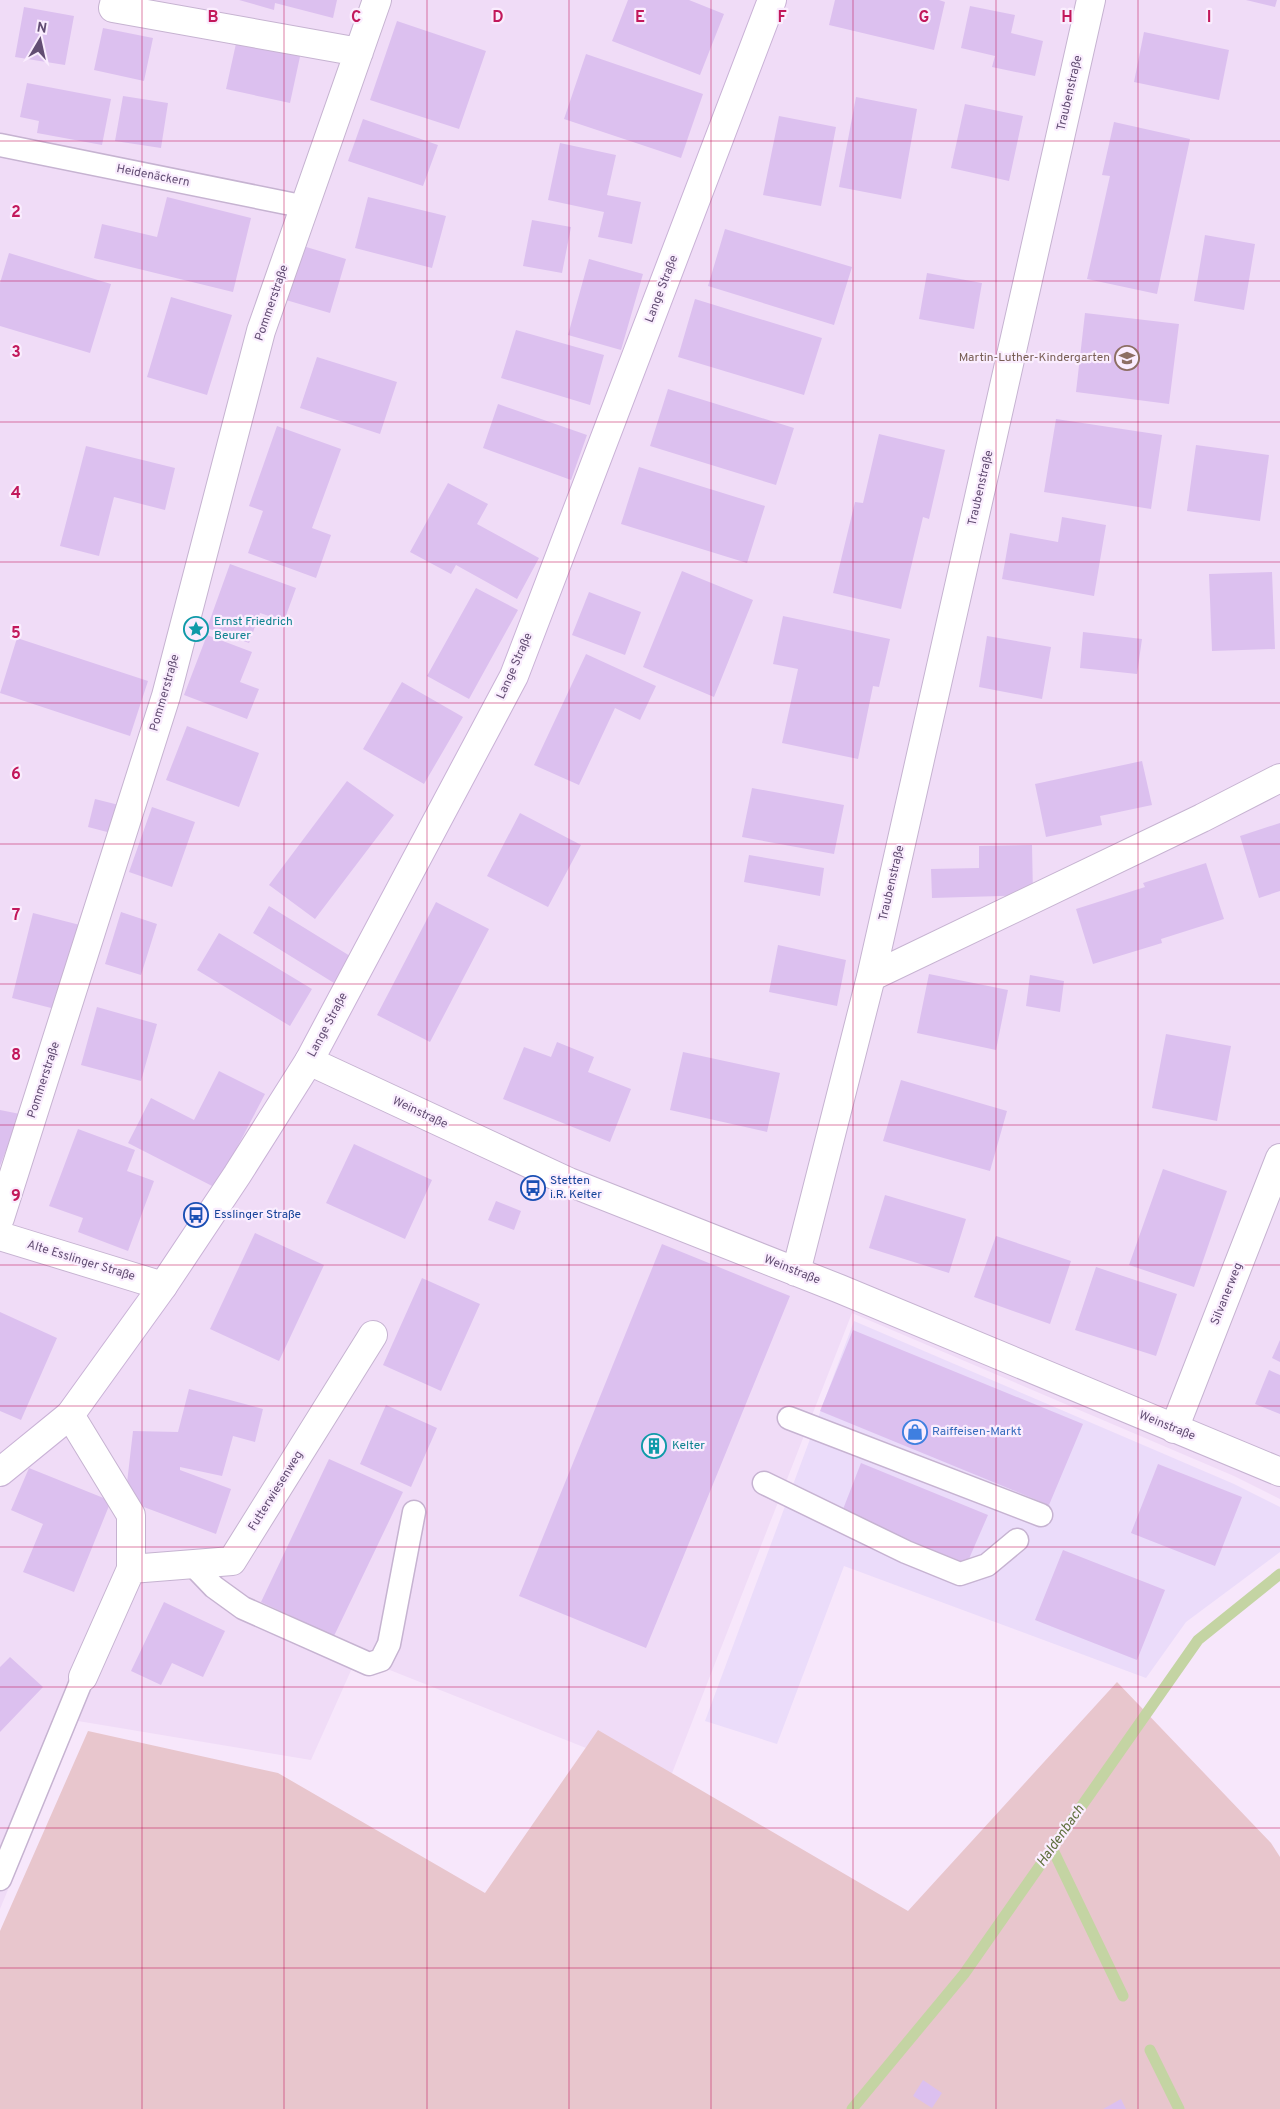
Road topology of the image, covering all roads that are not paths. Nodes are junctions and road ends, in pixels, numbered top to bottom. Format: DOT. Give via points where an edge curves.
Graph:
graph roads {
  1 [pos="115,0"];
  2 [pos="377,0"];
  3 [pos="772,0"];
  4 [pos="1091,0"];
  5 [pos="359,52"];
  6 [pos="0,145"];
  7 [pos="306,207"];
  8 [pos="1280,778"];
  9 [pos="871,977"];
  10 [pos="308,1061"];
  11 [pos="1280,1158"];
  12 [pos="0,1218"];
  13 [pos="0,1236"];
  14 [pos="796,1272"];
  15 [pos="163,1286"];
  16 [pos="373,1335"];
  17 [pos="70,1415"];
  18 [pos="789,1418"];
  19 [pos="1174,1428"];
  20 [pos="0,1472"];
  21 [pos="1280,1472"];
  22 [pos="764,1483"];
  23 [pos="414,1512"];
  24 [pos="1041,1516"];
  25 [pos="1017,1540"];
  26 [pos="192,1564"];
  27 [pos="131,1569"];
  28 [pos="83,1677"];
  29 [pos="0,1879"];
  1 -- 5 [label="street" via="113,8"];
  2 -- 5 [label="street, Pommerstraße"];
  3 -- 10 [label="street, Lange Straße" via="514,676"];
  4 -- 9 [label="street, Traubenstraße"];
  5 -- 7 [label="street, Pommerstraße"];
  6 -- 7 [label="lane, Heidenäckern"];
  7 -- 12 [label="street, Pommerstraße" via="261,331 166,696"];
  8 -- 9 [label="street"];
  9 -- 14 [label="street, Traubenstraße"];
  10 -- 14 [label="street, Weinstraße" via="569,1182"];
  10 -- 15 [label="street, Lange Straße" via="237,1176"];
  11 -- 19 [label="street, Silvanerweg"];
  13 -- 15 [label="street, Alte Esslinger Straße"];
  14 -- 19 [label="street, Weinstraße"];
  15 -- 17 [label="street"];
  16 -- 26 [label="street, Futterwiesenweg" via="232,1561"];
  17 -- 20 [label="street"];
  17 -- 27 [label="street" via="131,1514"];
  18 -- 24 [label="lane"];
  19 -- 21 [label="street, Weinstraße"];
  22 -- 25 [label="lane" via="906,1552 960,1574 987,1565"];
  23 -- 26 [label="lane" via="389,1644 381,1660 369,1664 243,1608 214,1588"];
  26 -- 27 [label="street, Futterwiesenweg"];
  27 -- 28 [label="street"];
  28 -- 29 [label="lane"];
}
